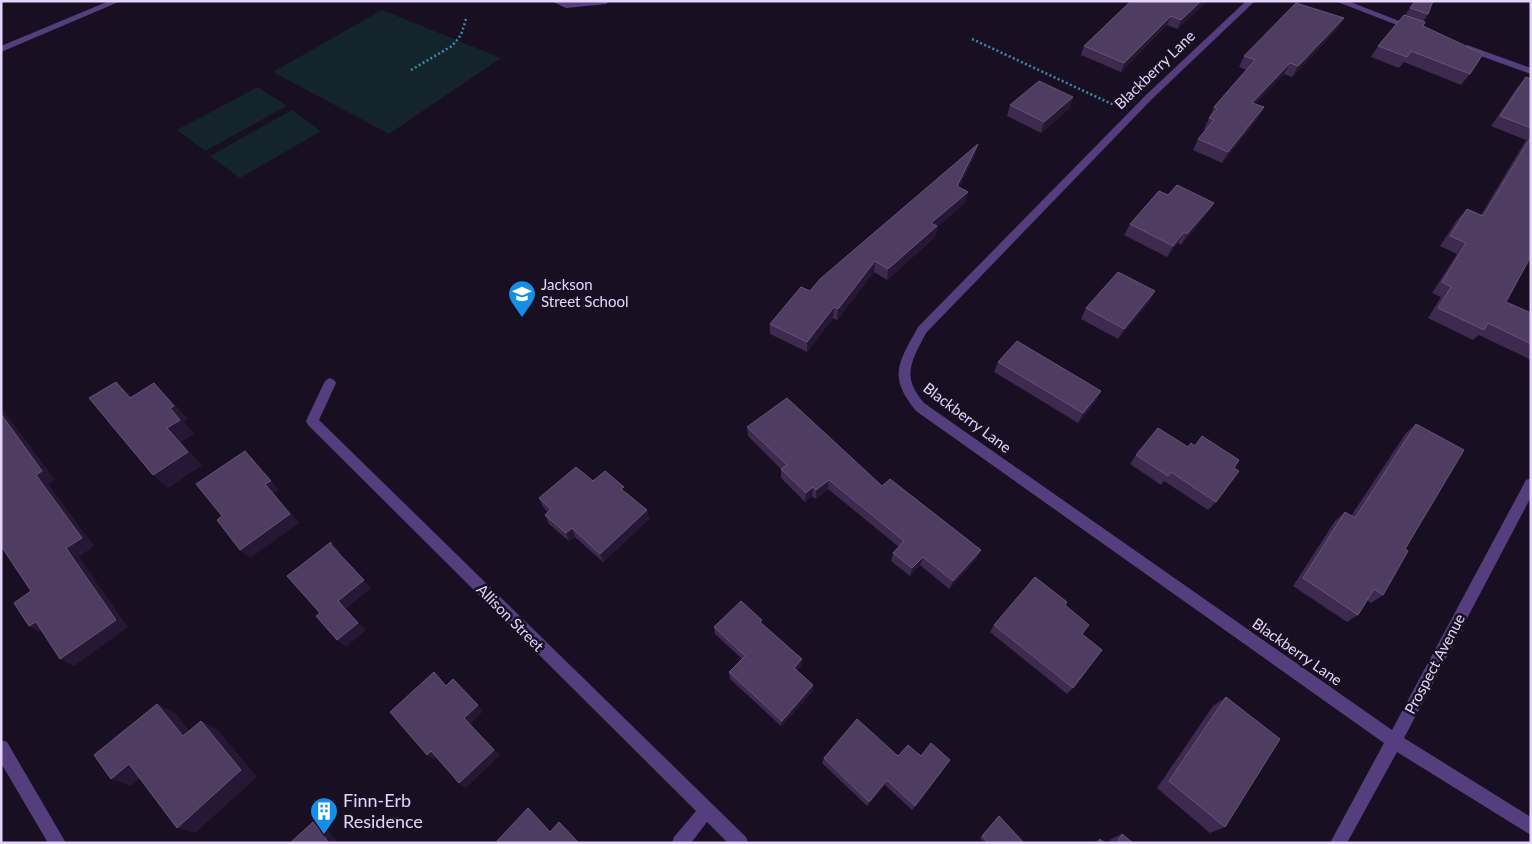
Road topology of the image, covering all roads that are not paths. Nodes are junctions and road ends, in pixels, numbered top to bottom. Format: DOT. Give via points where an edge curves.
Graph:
graph roads {
  1 [pos="117,1"];
  2 [pos="555,1"];
  3 [pos="606,1"];
  4 [pos="1251,1"];
  5 [pos="1339,1"];
  6 [pos="1421,31"];
  7 [pos="1458,45"];
  8 [pos="1,49"];
  9 [pos="1531,71"];
  10 [pos="330,383"];
  11 [pos="1531,484"];
  12 [pos="1394,741"];
  13 [pos="1,748"];
  14 [pos="706,811"];
  15 [pos="1531,827"];
  16 [pos="58,843"];
  17 [pos="680,843"];
  18 [pos="740,843"];
  19 [pos="1338,843"];
  1 -- 8 [label="street"];
  2 -- 3 [label="street" via="566,5"];
  4 -- 12 [label="street, Blackberry Lane" via="1133,114 922,330 902,375 907,390 920,407"];
  5 -- 6 [label="street"];
  7 -- 9 [label="street"];
  10 -- 14 [label="street, Allison Street" via="312,421"];
  11 -- 12 [label="street, Prospect Avenue"];
  12 -- 15 [label="street, Blackberry Lane"];
  12 -- 19 [label="street, Prospect Avenue"];
  13 -- 16 [label="street"];
  14 -- 17 [label="street"];
  14 -- 18 [label="street, Allison Street"];
}
